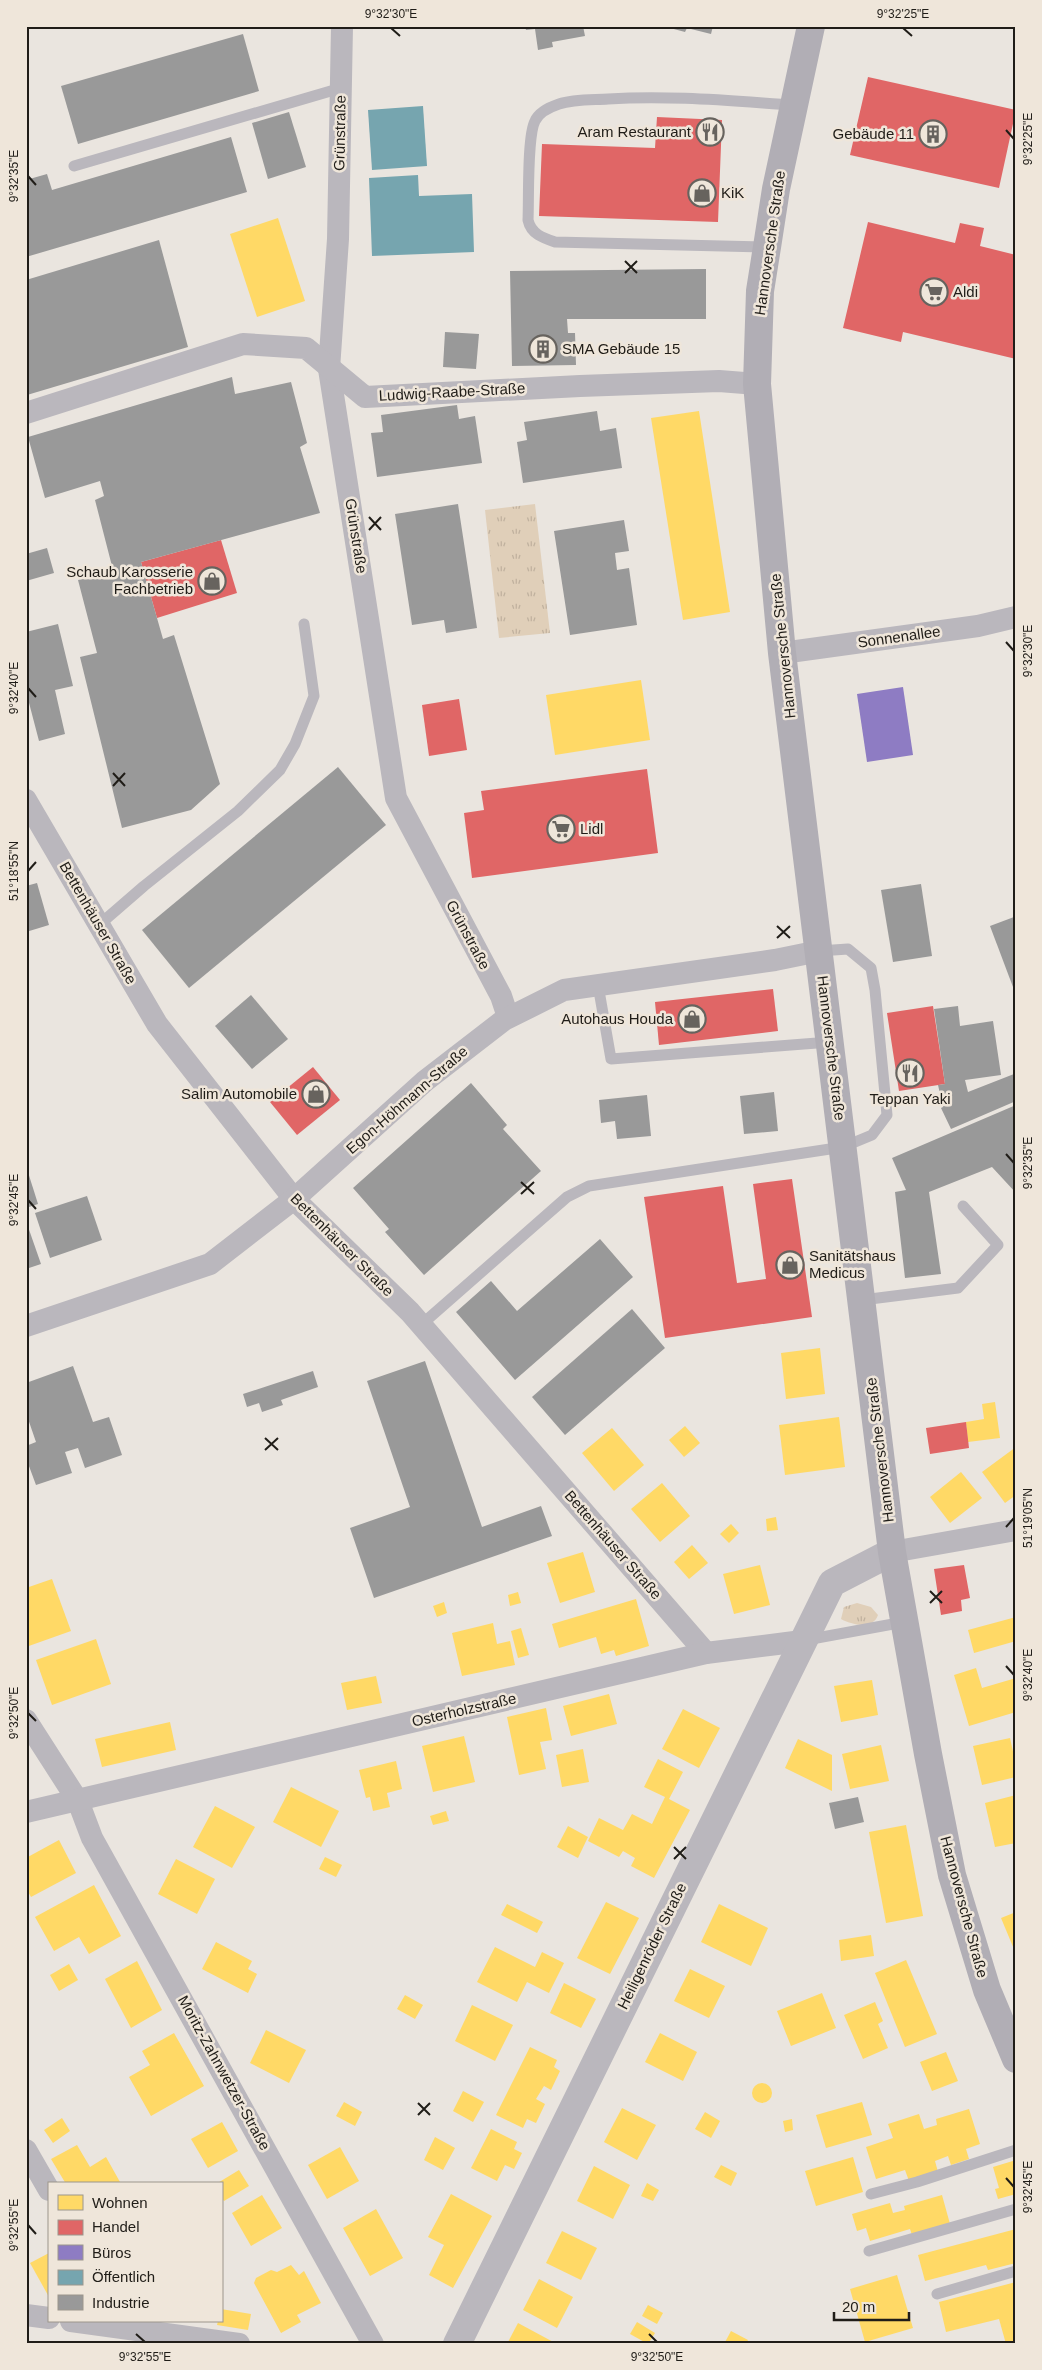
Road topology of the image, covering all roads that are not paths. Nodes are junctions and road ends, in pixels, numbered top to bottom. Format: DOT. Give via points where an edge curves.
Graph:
graph roads {
  1 [pos="342,26"];
  2 [pos="811,26"];
  3 [pos="341,88"];
  4 [pos="794,105"];
  5 [pos="74,166"];
  6 [pos="766,247"];
  7 [pos="329,369"];
  8 [pos="757,384"];
  9 [pos="26,413"];
  10 [pos="1016,617"];
  11 [pos="304,624"];
  12 [pos="782,653"];
  13 [pos="26,800"];
  14 [pos="99,925"];
  15 [pos="819,951"];
  16 [pos="598,985"];
  17 [pos="508,1017"];
  18 [pos="830,1042"];
  19 [pos="843,1147"];
  20 [pos="294,1199"];
  21 [pos="963,1206"];
  22 [pos="862,1300"];
  23 [pos="421,1324"];
  24 [pos="26,1326"];
  25 [pos="1016,1530"];
  26 [pos="892,1552"];
  27 [pos="904,1622"];
  28 [pos="802,1641"];
  29 [pos="706,1653"];
  30 [pos="26,1720"];
  31 [pos="78,1801"];
  32 [pos="26,1812"];
  33 [pos="1016,2059"];
  34 [pos="26,2150"];
  35 [pos="1016,2150"];
  36 [pos="48,2188"];
  37 [pos="871,2194"];
  38 [pos="1016,2209"];
  39 [pos="869,2250"];
  40 [pos="1016,2271"];
  41 [pos="937,2294"];
  42 [pos="26,2315"];
  43 [pos="48,2318"];
  44 [pos="84,2322"];
  45 [pos="124,2325"];
  46 [pos="239,2344"];
  47 [pos="373,2344"];
  48 [pos="456,2344"];
  1 -- 3 [label="street, Grünstraße"];
  2 -- 4 [label="main road, Hannoversche Straße"];
  3 -- 5 [label="lane"];
  3 -- 7 [label="street, Grünstraße" via="338,240"];
  4 -- 6 [label="main road, Hannoversche Straße"];
  4 -- 6 [label="lane" via="664,98 580,101 545,110 535,121 532,136 528,220 533,231 543,238 555,242"];
  6 -- 8 [label="main road, Hannoversche Straße" via="760,291"];
  7 -- 8 [label="street, Ludwig-Raabe-Straße" via="365,397 719,381"];
  7 -- 9 [label="street, Ludwig-Raabe-Straße" via="306,348 243,344"];
  7 -- 17 [label="street, Grünstraße" via="396,798 501,996"];
  8 -- 12 [label="main road, Hannoversche Straße"];
  10 -- 12 [label="street, Sonnenallee" via="978,626"];
  11 -- 14 [label="lane" via="314,696 295,744 280,770 238,811"];
  12 -- 15 [label="main road, Hannoversche Straße"];
  13 -- 14 [label="street, Bettenhäuser Straße"];
  14 -- 20 [label="street, Bettenhäuser Straße" via="157,1024"];
  15 -- 16 [label="street, Egon-Höhmann-Straße"];
  15 -- 18 [label="main road, Hannoversche Straße"];
  15 -- 19 [label="lane" via="848,949 871,968 875,990 887,1115 872,1134"];
  16 -- 17 [label="street, Egon-Höhmann-Straße" via="564,990"];
  16 -- 18 [label="lane" via="611,1059"];
  17 -- 20 [label="street, Egon-Höhmann-Straße" via="425,1081"];
  18 -- 19 [label="main road, Hannoversche Straße"];
  19 -- 22 [label="main road, Hannoversche Straße"];
  19 -- 23 [label="lane" via="589,1186 567,1197"];
  20 -- 23 [label="street, Bettenhäuser Straße"];
  20 -- 24 [label="street, Egon-Höhmann-Straße" via="210,1264"];
  21 -- 22 [label="lane" via="998,1246 958,1288"];
  22 -- 26 [label="main road, Hannoversche Straße"];
  23 -- 29 [label="street, Bettenhäuser Straße"];
  25 -- 26 [label="street"];
  26 -- 27 [label="main road, Hannoversche Straße"];
  26 -- 28 [label="street, Heiligenröder Straße" via="832,1583"];
  27 -- 28 [label="lane, Osterholzstraße"];
  27 -- 33 [label="main road, Hannoversche Straße" via="952,1875 987,1990"];
  28 -- 29 [label="street, Osterholzstraße"];
  28 -- 48 [label="street, Heiligenröder Straße"];
  29 -- 31 [label="street, Osterholzstraße"];
  30 -- 31 [label="street, Moritz-Zahnwetzer-Straße"];
  31 -- 32 [label="street, Osterholzstraße"];
  31 -- 47 [label="street, Moritz-Zahnwetzer-Straße" via="92,1838"];
  34 -- 36 [label="street"];
  35 -- 37 [label="lane"];
  38 -- 39 [label="lane"];
  40 -- 41 [label="lane"];
  42 -- 43 [label="street"];
  44 -- 45 [label="street"];
  45 -- 46 [label="street"];
}
